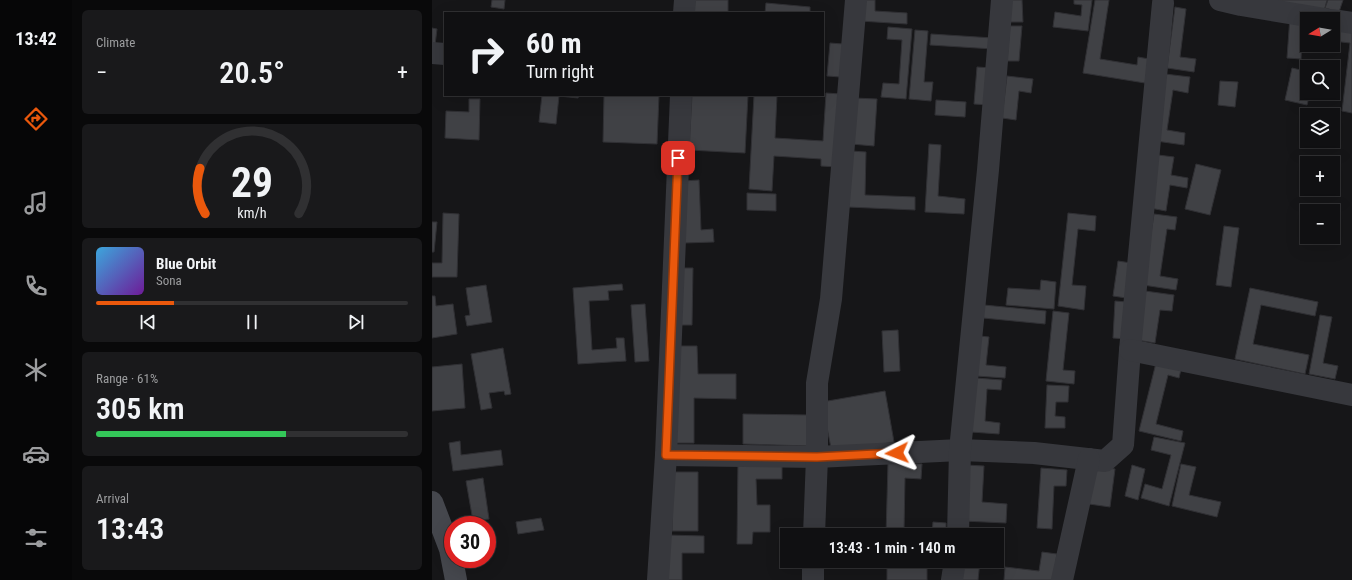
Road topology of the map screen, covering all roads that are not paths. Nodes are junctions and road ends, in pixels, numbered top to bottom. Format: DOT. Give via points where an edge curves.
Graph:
graph roads {
  1 [pos="685,0"];
  2 [pos="856,0"];
  3 [pos="1002,0"];
  4 [pos="1220,0"];
  5 [pos="1159,1"];
  6 [pos="1242,2"];
  7 [pos="684,12"];
  8 [pos="1300,14"];
  9 [pos="1340,21"];
  10 [pos="1352,24"];
  11 [pos="432,53"];
  12 [pos="444,54"];
  13 [pos="681,96"];
  14 [pos="1130,350"];
  15 [pos="1352,395"];
  16 [pos="960,450"];
  17 [pos="666,455"];
  18 [pos="817,457"];
  19 [pos="1089,459"];
  20 [pos="432,502"];
  21 [pos="814,528"];
  22 [pos="958,528"];
  23 [pos="813,568"];
  24 [pos="954,568"];
  25 [pos="456,580"];
  26 [pos="658,580"];
  27 [pos="813,580"];
  28 [pos="952,580"];
  29 [pos="1062,580"];
  1 -- 7 [label="street"];
  2 -- 18 [label="street" via="831,300 817,383"];
  3 -- 16 [label="street"];
  4 -- 6 [label="street"];
  5 -- 14 [label="street"];
  6 -- 8 [label="street"];
  9 -- 10 [label="street"];
  11 -- 12 [label="street"];
  13 -- 17 [label="street"];
  14 -- 15 [label="street"];
  14 -- 19 [label="street" via="1123,445 1105,461"];
  16 -- 18 [label="street"];
  16 -- 19 [label="street" via="1034,453"];
  16 -- 22 [label="street"];
  17 -- 18 [label="street"];
  17 -- 26 [label="street"];
  18 -- 21 [label="street"];
  19 -- 29 [label="street"];
  20 -- 25 [label="street" via="450,549"];
  23 -- 27 [label="street"];
  24 -- 28 [label="street"];
}
